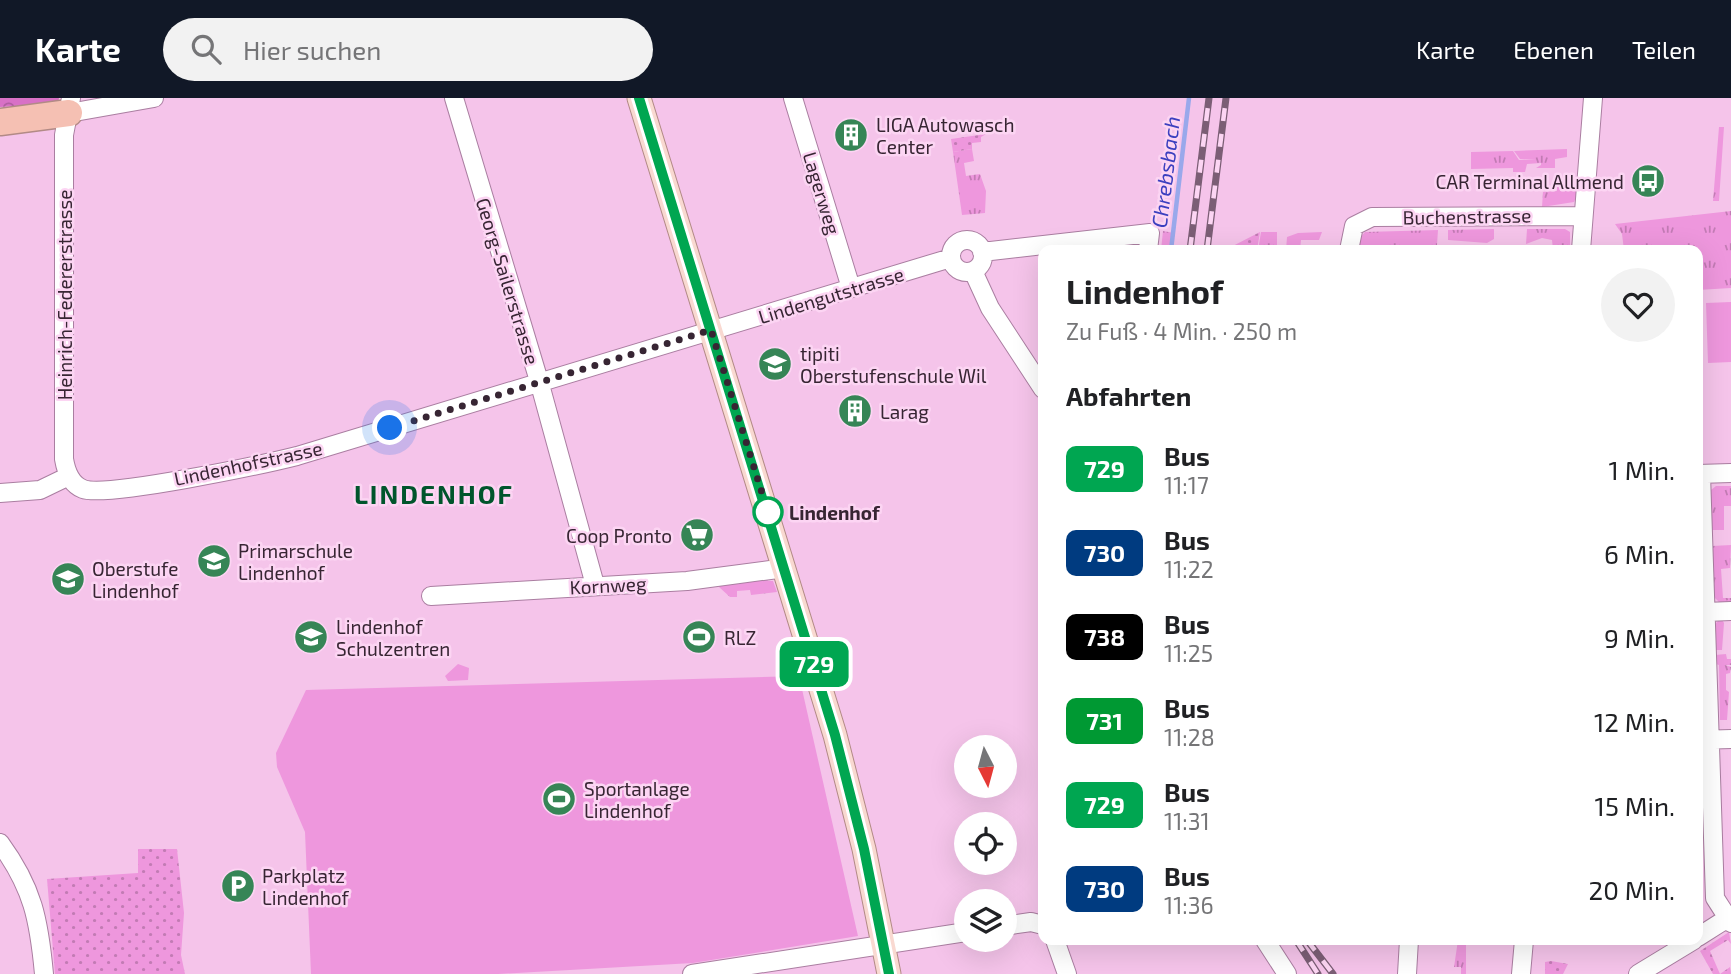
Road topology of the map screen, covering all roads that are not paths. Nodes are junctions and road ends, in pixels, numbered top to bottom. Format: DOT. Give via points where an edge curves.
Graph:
graph roads {
  1 [pos="154,98"];
  2 [pos="454,98"];
  3 [pos="639,98"];
  4 [pos="793,98"];
  5 [pos="1593,98"];
  6 [pos="70,105"];
  7 [pos="0,122"];
  8 [pos="1583,216"];
  9 [pos="1149,242"];
  10 [pos="1099,245"];
  11 [pos="1350,245"];
  12 [pos="1581,245"];
  13 [pos="1038,249"];
  14 [pos="982,252"];
  15 [pos="951,258"];
  16 [pos="973,271"];
  17 [pos="851,288"];
  18 [pos="711,330"];
  19 [pos="1038,381"];
  20 [pos="539,382"];
  21 [pos="1731,473"];
  22 [pos="1703,474"];
  23 [pos="69,476"];
  24 [pos="0,494"];
  25 [pos="1703,553"];
  26 [pos="785,568"];
  27 [pos="595,585"];
  28 [pos="431,596"];
  29 [pos="1731,611"];
  30 [pos="1706,612"];
  31 [pos="1731,739"];
  32 [pos="1704,740"];
  33 [pos="0,843"];
  34 [pos="1706,871"];
  35 [pos="1730,920"];
  36 [pos="1017,924"];
  37 [pos="1038,924"];
  38 [pos="954,934"];
  39 [pos="1703,935"];
  40 [pos="884,944"];
  41 [pos="1057,945"];
  42 [pos="1268,945"];
  43 [pos="1409,945"];
  44 [pos="1524,945"];
  45 [pos="1534,945"];
  46 [pos="1685,945"];
  47 [pos="44,974"];
  48 [pos="692,974"];
  49 [pos="889,974"];
  50 [pos="1067,974"];
  51 [pos="1287,974"];
  52 [pos="1407,974"];
  53 [pos="1521,974"];
  54 [pos="1534,974"];
  55 [pos="1638,974"];
  1 -- 6 [label="street"];
  2 -- 20 [label="street, Georg-Sailerstrasse"];
  3 -- 18 [label="main road"];
  4 -- 17 [label="street, Lagerweg"];
  5 -- 8 [label="street"];
  6 -- 7 [label="highway"];
  6 -- 23 [label="street, Heinrich-Federerstrasse" via="64,135 64,458"];
  8 -- 11 [label="street, Buchenstrasse" via="1372,217 1354,226"];
  8 -- 12 [label="street"];
  9 -- 10 [label="street"];
  13 -- 14 [label="street"];
  14 -- 15 [label="street" via="977,244 963,241 955,245"];
  14 -- 16 [label="street" via="982,261"];
  15 -- 16 [label="street" via="959,270"];
  15 -- 17 [label="street, Lindengutstrasse"];
  16 -- 19 [label="street" via="990,308"];
  17 -- 18 [label="street, Lindengutstrasse"];
  18 -- 20 [label="street, Lindenhofstrasse"];
  18 -- 26 [label="main road"];
  20 -- 23 [label="street, Lindenhofstrasse" via="266,463 103,490 85,490"];
  20 -- 27 [label="street, Georg-Sailerstrasse"];
  21 -- 22 [label="street"];
  23 -- 24 [label="street" via="40,490"];
  25 -- 30 [label="street"];
  26 -- 27 [label="street, Kornweg"];
  26 -- 40 [label="main road" via="845,773"];
  27 -- 28 [label="street, Kornweg"];
  29 -- 30 [label="street"];
  30 -- 32 [label="street"];
  31 -- 32 [label="street"];
  32 -- 34 [label="street"];
  33 -- 47 [label="street" via="28,885 40,921"];
  34 -- 35 [label="street" via="1715,898"];
  35 -- 39 [label="street"];
  36 -- 37 [label="street"];
  38 -- 40 [label="street"];
  40 -- 48 [label="street"];
  40 -- 49 [label="main road"];
  41 -- 50 [label="street"];
  42 -- 51 [label="street"];
  43 -- 52 [label="street"];
  44 -- 53 [label="street"];
  45 -- 54 [label="street"];
  46 -- 55 [label="street"];
}
